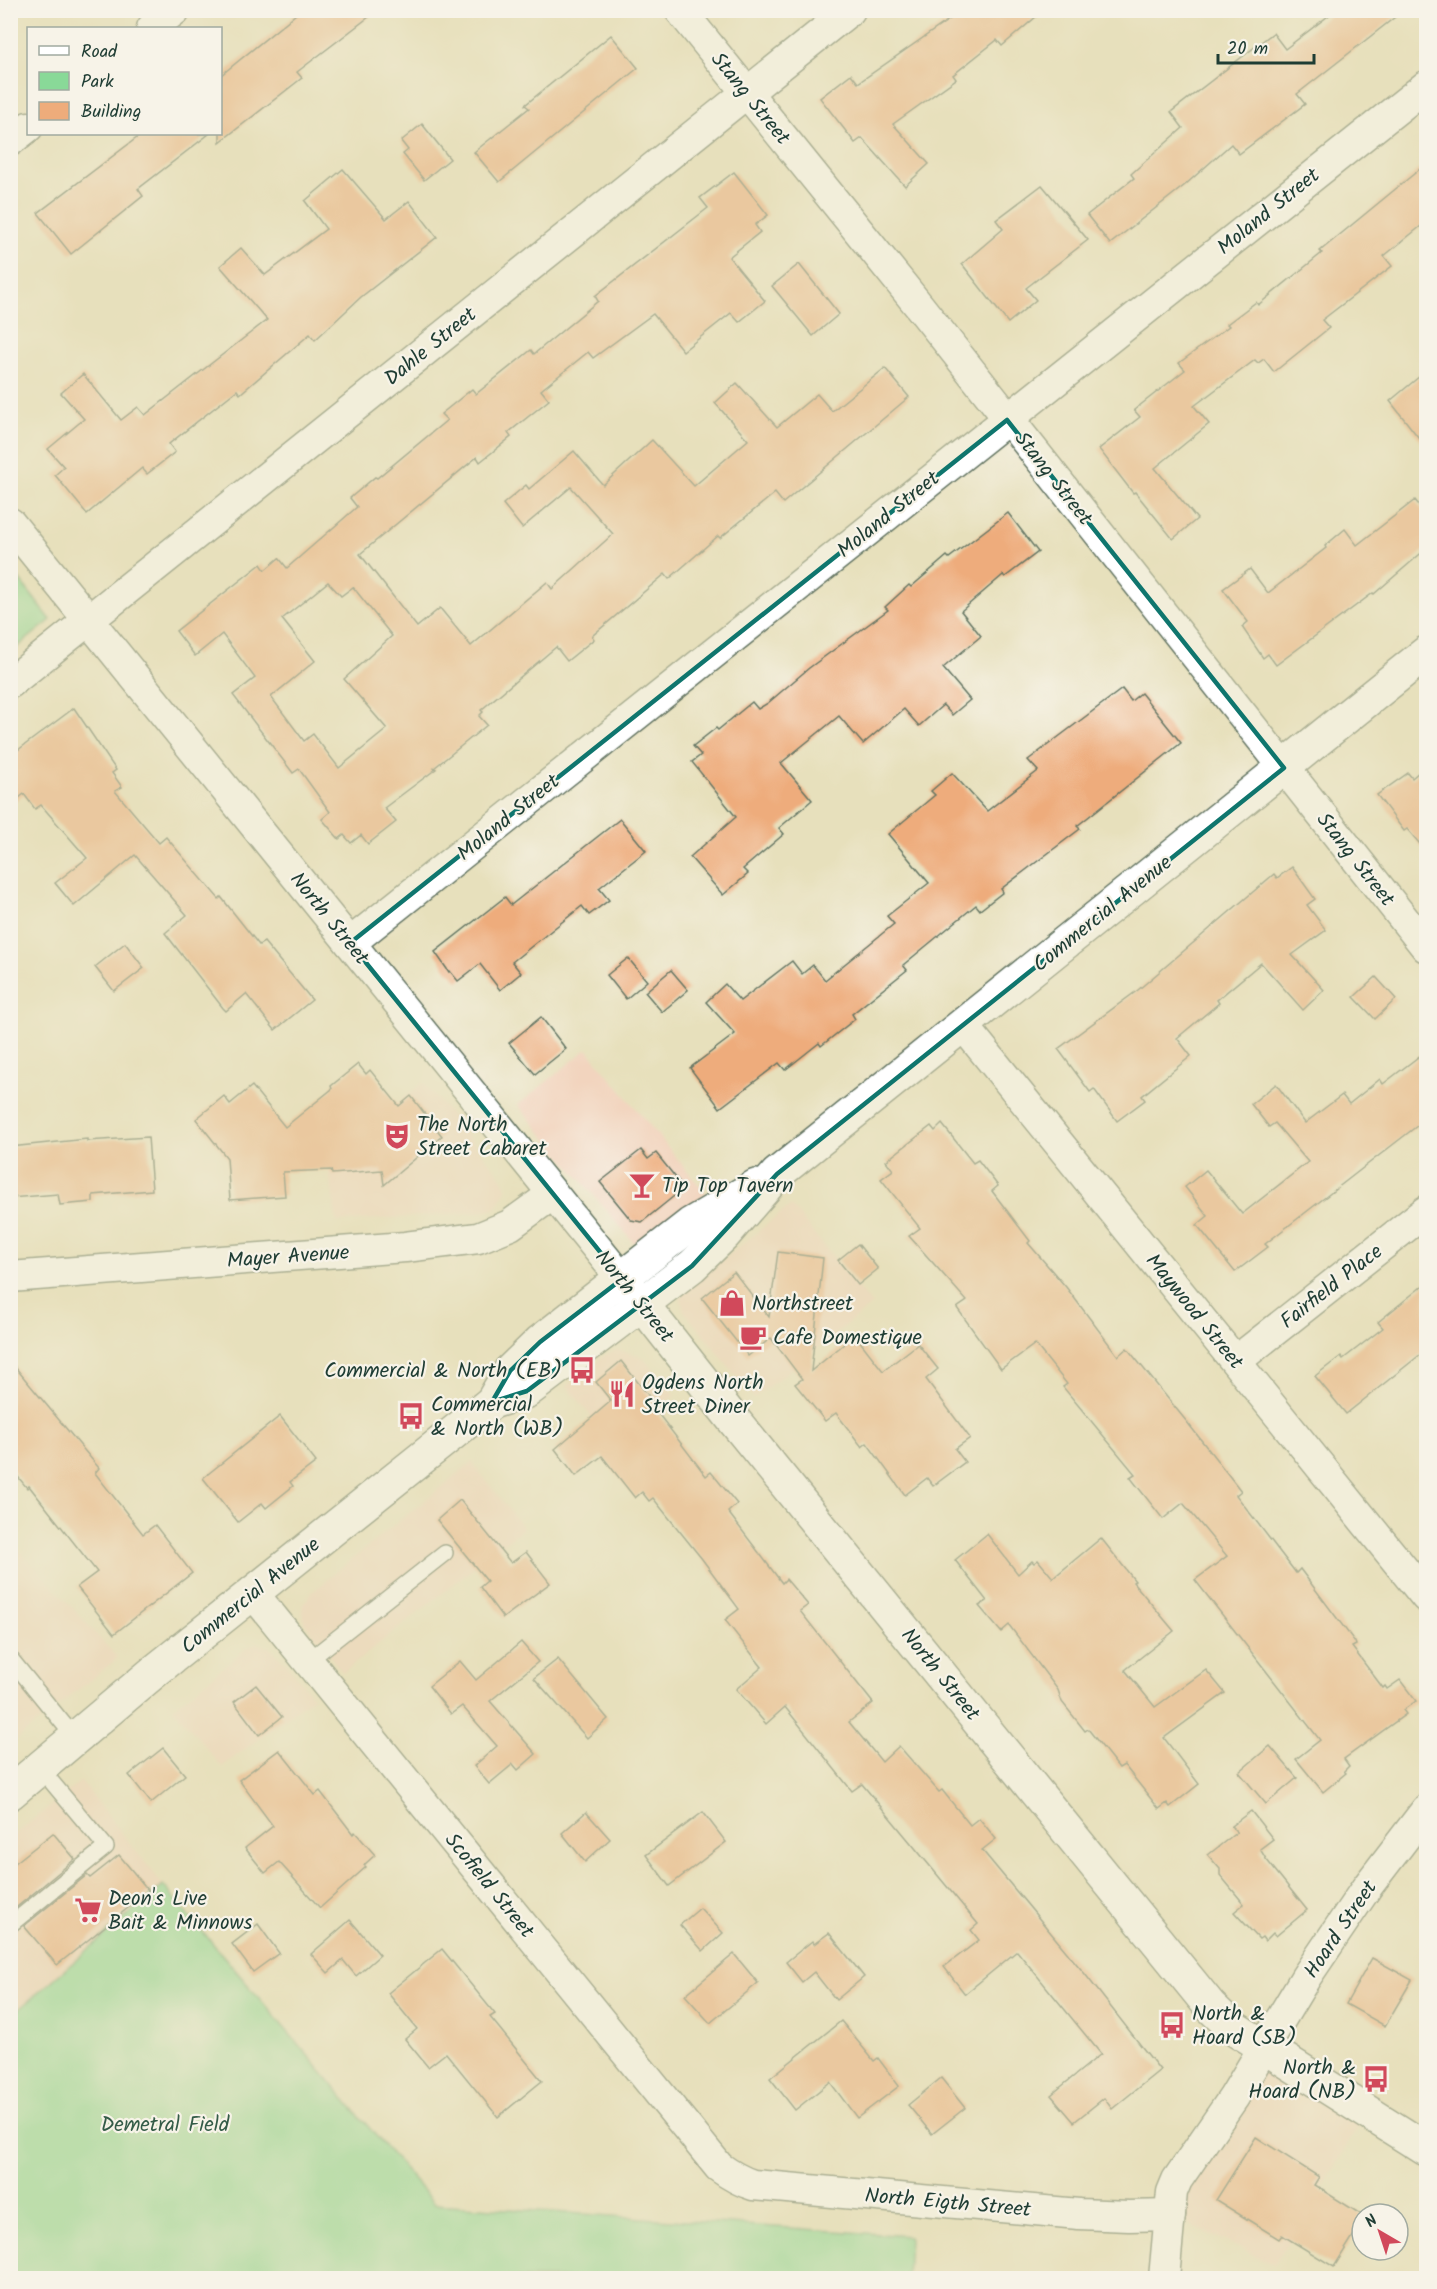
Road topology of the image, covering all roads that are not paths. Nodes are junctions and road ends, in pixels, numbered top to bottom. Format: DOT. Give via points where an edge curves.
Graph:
graph roads {
  1 [pos="175,10"];
  2 [pos="680,10"];
  3 [pos="850,10"];
  4 [pos="153,27"];
  5 [pos="1426,86"];
  6 [pos="747,94"];
  7 [pos="27,128"];
  8 [pos="10,141"];
  9 [pos="1007,420"];
  10 [pos="10,523"];
  11 [pos="89,620"];
  12 [pos="1426,653"];
  13 [pos="10,683"];
  14 [pos="1284,768"];
  15 [pos="350,943"];
  16 [pos="1426,947"];
  17 [pos="963,1025"];
  18 [pos="553,1194"];
  19 [pos="1426,1211"];
  20 [pos="10,1277"];
  21 [pos="632,1291"];
  22 [pos="1236,1361"];
  23 [pos="445,1553"];
  24 [pos="252,1592"];
  25 [pos="1426,1597"];
  26 [pos="10,1658"];
  27 [pos="308,1661"];
  28 [pos="16,1676"];
  29 [pos="75,1738"];
  30 [pos="40,1768"];
  31 [pos="10,1793"];
  32 [pos="1426,1810"];
  33 [pos="10,1925"];
  34 [pos="1264,2047"];
  35 [pos="1426,2149"];
  36 [pos="729,2175"];
  37 [pos="1170,2215"];
  38 [pos="1164,2278"];
  1 -- 4 [label="street"];
  2 -- 6 [label="street, Stang Street"];
  3 -- 6 [label="street, Dahle Street"];
  5 -- 9 [label="street, Moland Street"];
  6 -- 9 [label="street, Stang Street"];
  6 -- 11 [label="street, Dahle Street"];
  7 -- 8 [label="street"];
  9 -- 14 [label="street, Stang Street"];
  9 -- 15 [label="street, Moland Street"];
  10 -- 11 [label="street, North Street"];
  11 -- 13 [label="street, Dahle Street"];
  11 -- 15 [label="street, North Street"];
  12 -- 14 [label="street, Commercial Avenue"];
  14 -- 16 [label="street, Stang Street"];
  14 -- 17 [label="street, Commercial Avenue"];
  15 -- 18 [label="street, North Street"];
  17 -- 21 [label="street, Commercial Avenue" via="777,1174 711,1249"];
  17 -- 22 [label="street, Maywood Street"];
  18 -- 20 [label="street, Mayer Avenue" via="510,1225 478,1238"];
  18 -- 21 [label="street, North Street"];
  19 -- 22 [label="street, Fairfield Place"];
  21 -- 24 [label="street, Commercial Avenue" via="527,1391 492,1402"];
  21 -- 34 [label="street, North Street" via="1210,2006 1231,2026"];
  22 -- 25 [label="street, Maywood Street"];
  23 -- 27 [label="lane"];
  24 -- 27 [label="street, Scofield Street"];
  24 -- 29 [label="street, Commercial Avenue"];
  26 -- 28 [label="lane"];
  27 -- 36 [label="street, Scofield Street" via="711,2158"];
  28 -- 29 [label="lane"];
  29 -- 30 [label="street, Commercial Avenue"];
  30 -- 31 [label="street, Commercial Avenue"];
  30 -- 33 [label="lane" via="106,1847"];
  32 -- 34 [label="street, Hoard Street" via="1367,1887"];
  34 -- 35 [label="street, North Street"];
  34 -- 37 [label="street, Hoard Street" via="1177,2180"];
  36 -- 37 [label="street, North Eigth Street" via="753,2185 1079,2214"];
  37 -- 38 [label="street, Hoard Street"];
}
